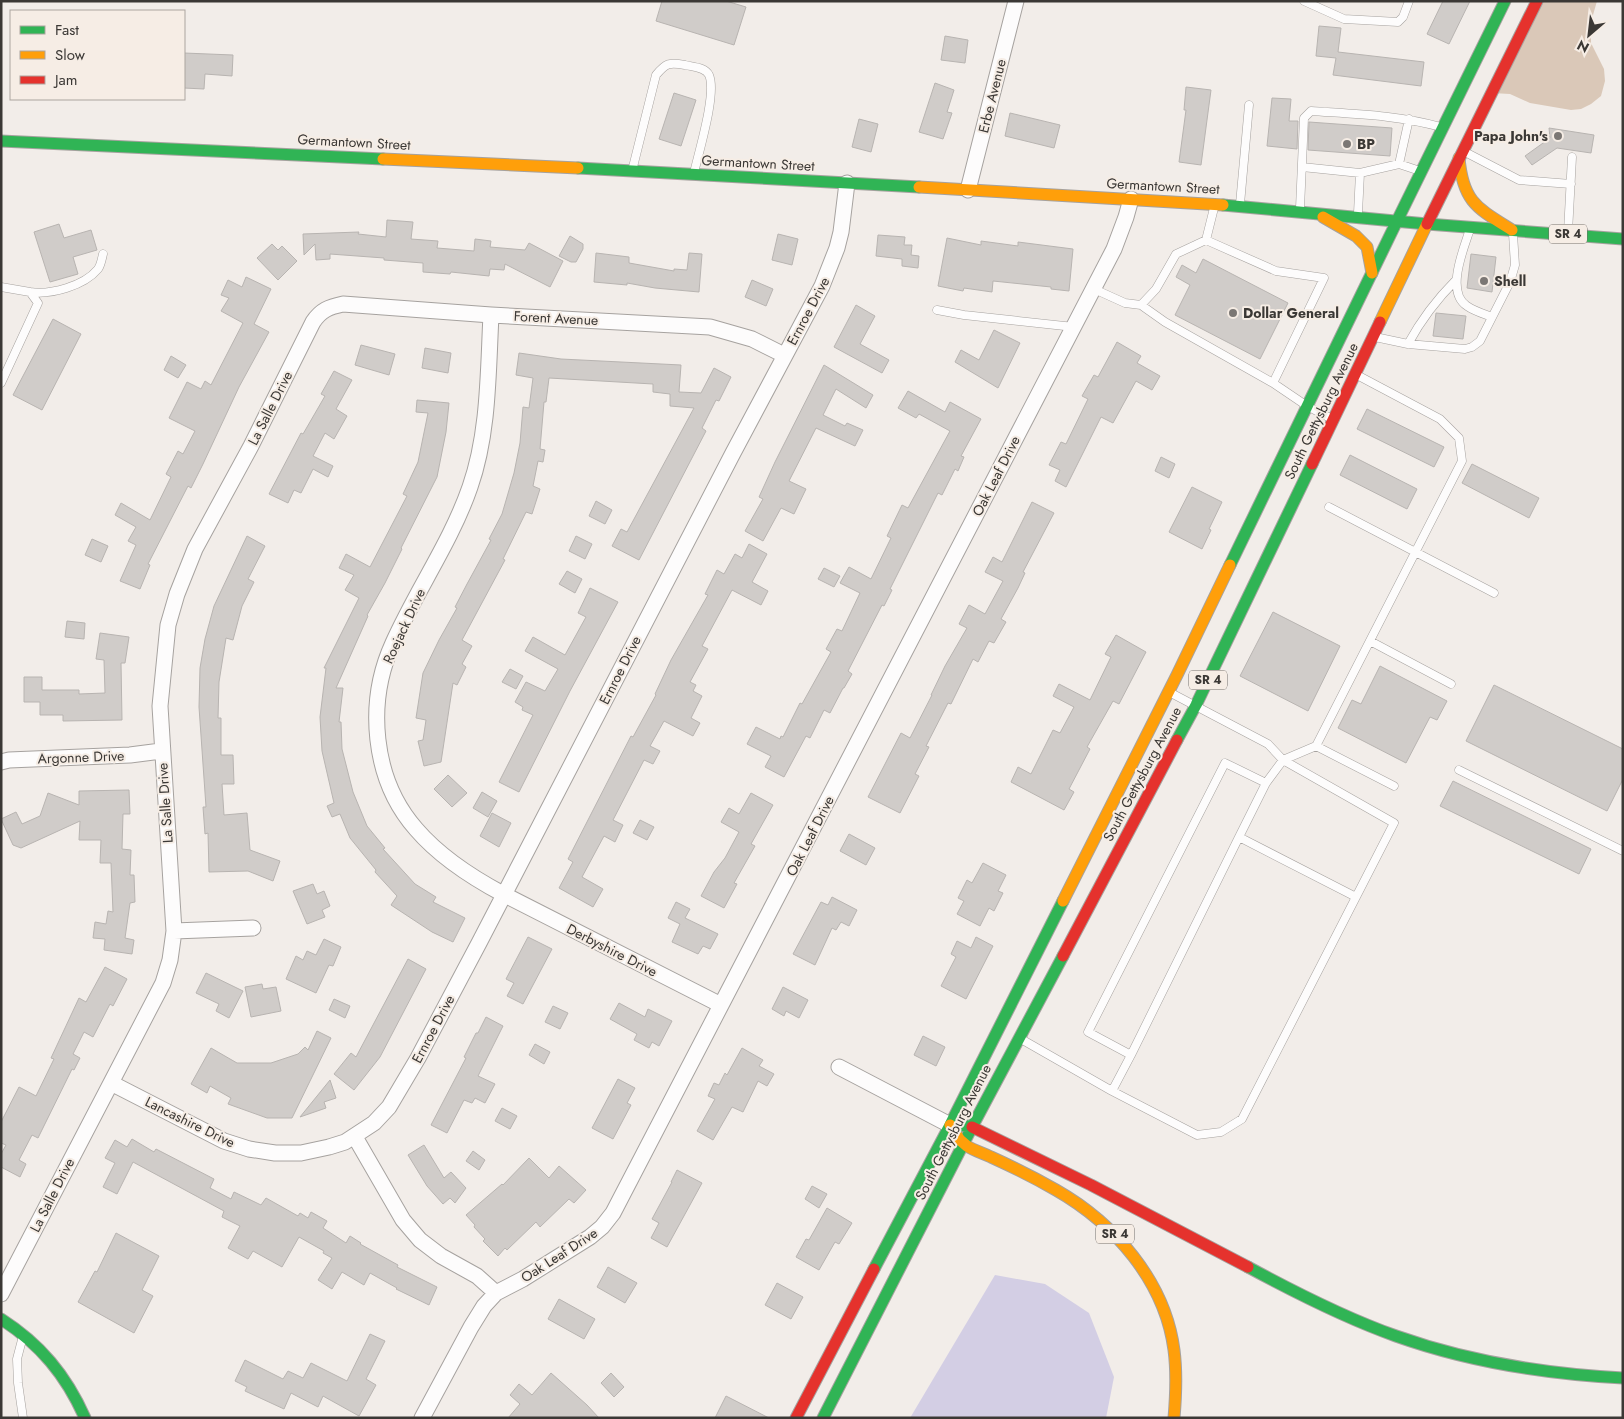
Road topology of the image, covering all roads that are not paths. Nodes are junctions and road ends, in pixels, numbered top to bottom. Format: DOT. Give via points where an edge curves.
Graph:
graph roads {
  1 [pos="1016,1"];
  2 [pos="1304,1"];
  3 [pos="1409,1"];
  4 [pos="1505,1"];
  5 [pos="1537,1"];
  6 [pos="1249,105"];
  7 [pos="1409,119"];
  8 [pos="1443,127"];
  9 [pos="1,141"];
  10 [pos="1461,154"];
  11 [pos="1572,157"];
  12 [pos="1399,164"];
  13 [pos="1302,167"];
  14 [pos="632,171"];
  15 [pos="1421,171"];
  16 [pos="1360,173"];
  17 [pos="694,175"];
  18 [pos="847,183"];
  19 [pos="1571,184"];
  20 [pos="968,190"];
  21 [pos="1130,199"];
  22 [pos="1215,204"];
  23 [pos="1240,206"];
  24 [pos="1300,211"];
  25 [pos="1315,212"];
  26 [pos="1358,217"];
  27 [pos="1397,221"];
  28 [pos="1427,224"];
  29 [pos="1471,228"];
  30 [pos="1513,230"];
  31 [pos="1568,234"];
  32 [pos="1623,239"];
  33 [pos="1206,240"];
  34 [pos="103,254"];
  35 [pos="1372,273"];
  36 [pos="1456,280"];
  37 [pos="1,287"];
  38 [pos="1094,289"];
  39 [pos="30,292"];
  40 [pos="1140,305"];
  41 [pos="324,310"];
  42 [pos="937,310"];
  43 [pos="491,315"];
  44 [pos="1492,317"];
  45 [pos="1074,327"];
  46 [pos="1373,336"];
  47 [pos="1408,344"];
  48 [pos="784,354"];
  49 [pos="1355,374"];
  50 [pos="1,383"];
  51 [pos="1272,383"];
  52 [pos="1308,406"];
  53 [pos="1334,419"];
  54 [pos="1329,507"];
  55 [pos="1415,552"];
  56 [pos="1494,593"];
  57 [pos="1370,641"];
  58 [pos="1451,684"];
  59 [pos="1168,691"];
  60 [pos="1196,705"];
  61 [pos="1316,746"];
  62 [pos="161,751"];
  63 [pos="1283,760"];
  64 [pos="1,762"];
  65 [pos="1459,770"];
  66 [pos="1266,782"];
  67 [pos="1394,786"];
  68 [pos="1240,837"];
  69 [pos="1623,851"];
  70 [pos="503,894"];
  71 [pos="1356,897"];
  72 [pos="253,928"];
  73 [pos="174,931"];
  74 [pos="721,1005"];
  75 [pos="1020,1038"];
  76 [pos="1131,1055"];
  77 [pos="839,1066"];
  78 [pos="111,1083"];
  79 [pos="1112,1091"];
  80 [pos="950,1125"];
  81 [pos="972,1127"];
  82 [pos="355,1137"];
  83 [pos="964,1144"];
  84 [pos="496,1293"];
  85 [pos="1,1294"];
  86 [pos="1,1319"];
  87 [pos="23,1334"];
  88 [pos="1623,1378"];
  89 [pos="23,1418"];
  90 [pos="85,1418"];
  91 [pos="422,1418"];
  92 [pos="796,1418"];
  93 [pos="823,1418"];
  94 [pos="1174,1418"];
  1 -- 20 [label="street, Erbe Avenue"];
  2 -- 3 [label="lane" via="1344,19 1398,22"];
  4 -- 8 [label="main road, South Gettysburg Avenue"];
  5 -- 10 [label="main road, South Gettysburg Avenue"];
  6 -- 23 [label="lane"];
  7 -- 8 [label="lane"];
  7 -- 12 [label="lane"];
  7 -- 13 [label="lane" via="1311,111 1304,118"];
  8 -- 15 [label="main road, South Gettysburg Avenue"];
  9 -- 14 [label="main road, Germantown Street"];
  10 -- 19 [label="lane" via="1519,180"];
  10 -- 28 [label="main road, South Gettysburg Avenue"];
  10 -- 30 [label="main road" via="1460,178 1468,198"];
  11 -- 19 [label="lane"];
  12 -- 15 [label="lane"];
  12 -- 16 [label="lane"];
  13 -- 16 [label="lane"];
  13 -- 24 [label="lane"];
  14 -- 17 [label="main road, Germantown Street"];
  14 -- 17 [label="lane" via="656,75 664,66 673,63 702,69 709,74 712,92"];
  15 -- 27 [label="main road, South Gettysburg Avenue"];
  16 -- 26 [label="lane"];
  17 -- 18 [label="main road, Germantown Street"];
  18 -- 20 [label="main road, Germantown Street"];
  18 -- 48 [label="street, Ernroe Drive" via="841,232 832,263"];
  19 -- 31 [label="lane"];
  20 -- 21 [label="main road, Germantown Street"];
  21 -- 22 [label="main road, Germantown Street"];
  21 -- 38 [label="street, Oak Leaf Drive" via="1114,249"];
  22 -- 23 [label="main road, Germantown Street"];
  22 -- 33 [label="lane"];
  23 -- 24 [label="main road, Germantown Street"];
  24 -- 25 [label="main road, Germantown Street"];
  25 -- 26 [label="main road, Germantown Street"];
  25 -- 35 [label="main road" via="1356,236 1367,248"];
  26 -- 27 [label="main road, Germantown Street"];
  27 -- 28 [label="main road, Germantown Street / SR 4"];
  27 -- 35 [label="main road, South Gettysburg Avenue / SR 4"];
  28 -- 29 [label="main road, Germantown Street / SR 4"];
  28 -- 46 [label="main road, South Gettysburg Avenue / SR 4"];
  29 -- 30 [label="main road, Germantown Street / SR 4"];
  29 -- 36 [label="lane"];
  30 -- 31 [label="main road, SR 4"];
  30 -- 44 [label="lane" via="1515,265"];
  31 -- 32 [label="main road, SR 4"];
  33 -- 40 [label="lane" via="1176,254 1156,289"];
  33 -- 51 [label="lane" via="1276,272 1324,278"];
  34 -- 39 [label="lane" via="99,268 78,285 43,294"];
  35 -- 52 [label="main road, South Gettysburg Avenue / SR 4"];
  36 -- 44 [label="lane" via="1458,297 1466,306"];
  36 -- 47 [label="lane" via="1421,320"];
  37 -- 39 [label="lane"];
  38 -- 40 [label="lane" via="1125,303"];
  38 -- 45 [label="street, Oak Leaf Drive"];
  39 -- 50 [label="lane" via="38,303"];
  40 -- 51 [label="lane"];
  41 -- 43 [label="street, Forent Avenue" via="343,304"];
  41 -- 62 [label="street, La Salle Drive" via="313,322 195,549 177,594 168,625 163,666"];
  42 -- 45 [label="lane"];
  43 -- 48 [label="street, Forent Avenue" via="710,327 752,339"];
  43 -- 70 [label="street, Roejack Drive" via="483,428 476,467 463,505 387,658 379,688 376,720 386,774 406,816 435,849"];
  44 -- 47 [label="lane" via="1480,341 1466,350"];
  45 -- 74 [label="street, Oak Leaf Drive"];
  46 -- 47 [label="lane"];
  46 -- 49 [label="main road, South Gettysburg Avenue / SR 4"];
  48 -- 70 [label="street, Ernroe Drive"];
  49 -- 53 [label="main road, South Gettysburg Avenue / SR 4"];
  49 -- 55 [label="lane" via="1440,418 1459,438 1462,461"];
  51 -- 52 [label="lane"];
  52 -- 53 [label="lane"];
  52 -- 59 [label="main road, South Gettysburg Avenue / SR 4"];
  53 -- 60 [label="main road, South Gettysburg Avenue / SR 4"];
  54 -- 55 [label="lane"];
  55 -- 56 [label="lane"];
  55 -- 57 [label="lane"];
  57 -- 58 [label="lane"];
  57 -- 61 [label="lane"];
  59 -- 60 [label="lane"];
  59 -- 80 [label="main road, South Gettysburg Avenue / SR 4"];
  60 -- 63 [label="lane" via="1268,744"];
  60 -- 75 [label="main road, South Gettysburg Avenue / SR 4"];
  61 -- 63 [label="lane"];
  61 -- 67 [label="lane"];
  62 -- 64 [label="street, Argonne Drive"];
  62 -- 73 [label="street, La Salle Drive"];
  63 -- 66 [label="lane"];
  63 -- 71 [label="lane" via="1394,823"];
  65 -- 69 [label="lane"];
  66 -- 68 [label="lane"];
  66 -- 76 [label="lane" via="1225,763 1088,1032"];
  68 -- 71 [label="lane"];
  68 -- 76 [label="lane"];
  70 -- 74 [label="street, Derbyshire Drive"];
  70 -- 82 [label="street, Ernroe Drive" via="423,1050 389,1107"];
  71 -- 79 [label="lane" via="1242,1118 1221,1132 1196,1135"];
  72 -- 73 [label="street"];
  73 -- 78 [label="street, La Salle Drive" via="163,983"];
  74 -- 84 [label="street, Oak Leaf Drive" via="613,1213 590,1237"];
  75 -- 79 [label="lane"];
  75 -- 81 [label="main road, South Gettysburg Avenue / SR 4"];
  76 -- 79 [label="lane"];
  77 -- 80 [label="street"];
  78 -- 82 [label="street, Lancashire Drive" via="224,1141 249,1149 300,1153"];
  78 -- 85 [label="street, La Salle Drive"];
  80 -- 81 [label="main road"];
  80 -- 83 [label="main road, SR 4"];
  80 -- 92 [label="main road, South Gettysburg Avenue"];
  81 -- 83 [label="main road, South Gettysburg Avenue / SR 4"];
  81 -- 88 [label="main road" via="1368,1326 1430,1347 1501,1364 1568,1375"];
  82 -- 84 [label="street" via="403,1220 420,1240 477,1276"];
  83 -- 93 [label="main road, South Gettysburg Avenue / SR 4"];
  83 -- 94 [label="main road, SR 4" via="1071,1199 1101,1221 1127,1247 1152,1283 1170,1326 1177,1373"];
  84 -- 91 [label="street, Oak Leaf Drive" via="471,1327"];
  86 -- 87 [label="main road"];
  87 -- 89 [label="lane" via="17,1359"];
  87 -- 90 [label="main road" via="63,1374"];
}
